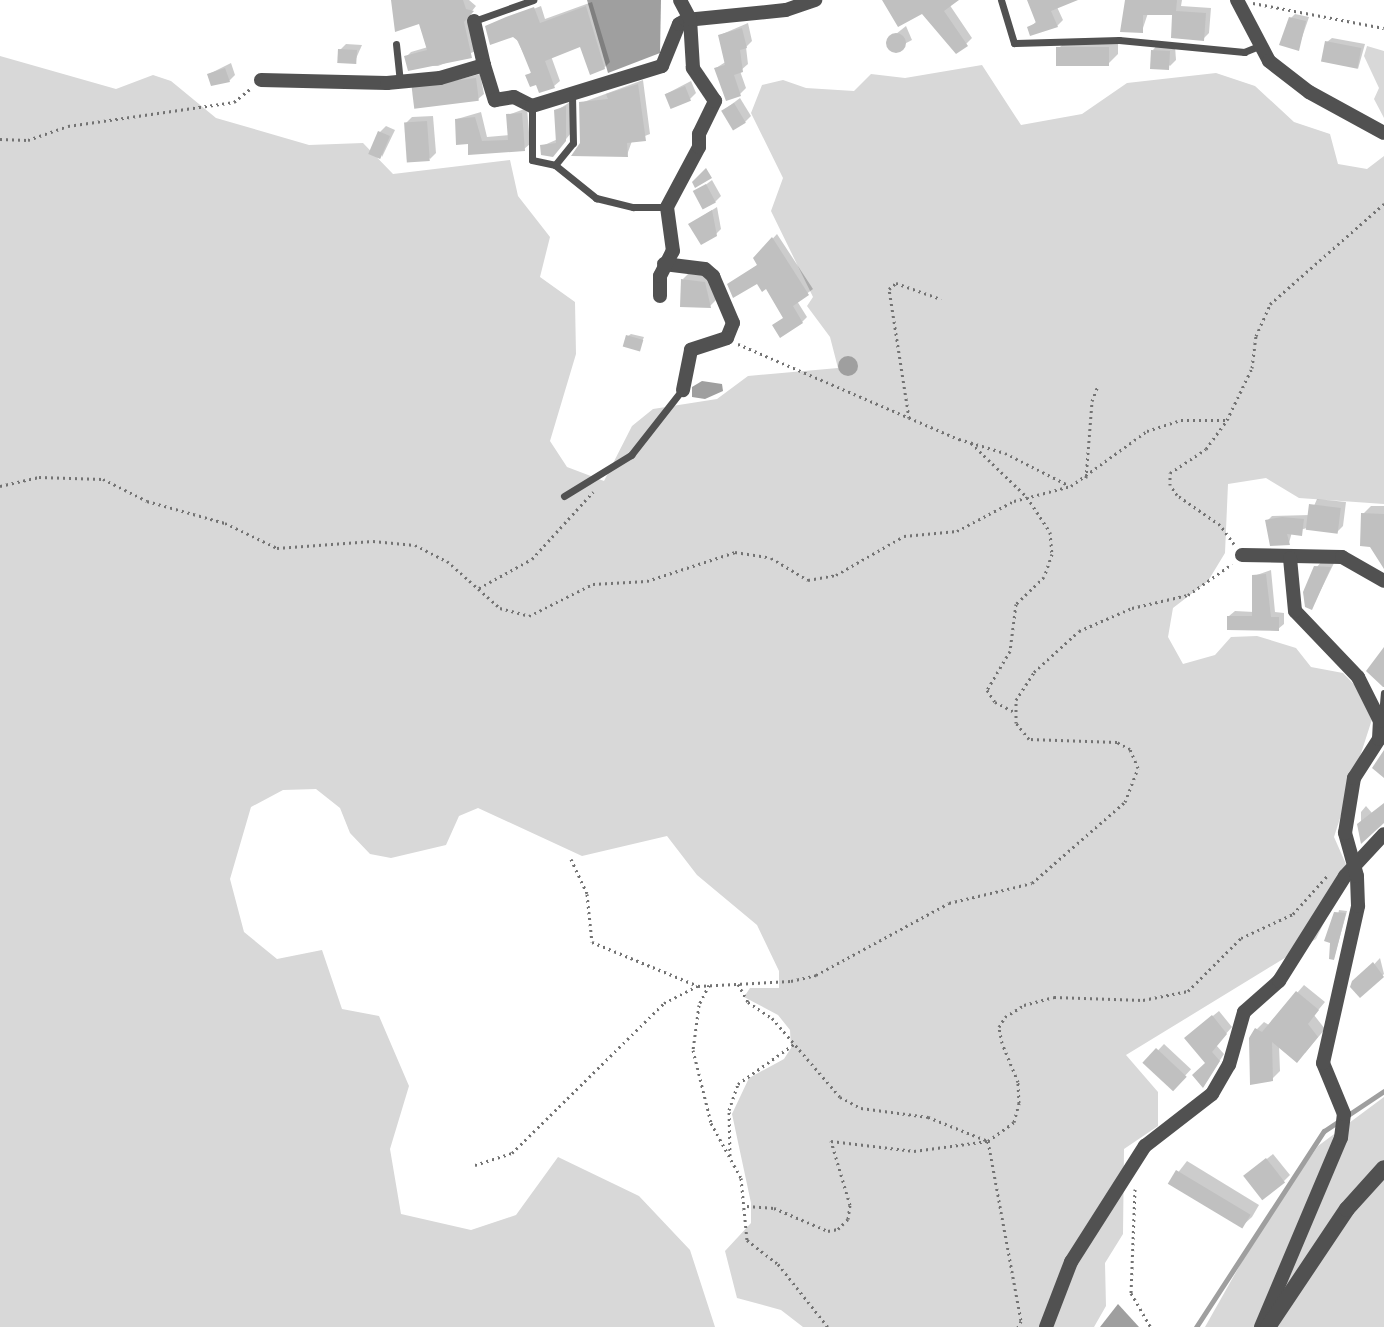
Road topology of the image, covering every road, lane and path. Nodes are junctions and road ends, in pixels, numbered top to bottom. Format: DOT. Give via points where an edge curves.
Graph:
graph roads {
  1 [pos="503,0"];
  2 [pos="533,0"];
  3 [pos="680,0"];
  4 [pos="815,0"];
  5 [pos="1001,0"];
  6 [pos="1237,0"];
  7 [pos="506,10"];
  8 [pos="690,19"];
  9 [pos="474,21"];
  10 [pos="1384,28"];
  11 [pos="396,44"];
  12 [pos="1259,46"];
  13 [pos="484,65"];
  14 [pos="261,80"];
  15 [pos="400,81"];
  16 [pos="572,93"];
  17 [pos="532,106"];
  18 [pos="1384,133"];
  19 [pos="0,139"];
  20 [pos="555,165"];
  21 [pos="1384,204"];
  22 [pos="667,207"];
  23 [pos="664,264"];
  24 [pos="660,296"];
  25 [pos="941,299"];
  26 [pos="727,338"];
  27 [pos="1098,385"];
  28 [pos="683,390"];
  29 [pos="909,418"];
  30 [pos="1227,420"];
  31 [pos="970,442"];
  32 [pos="1086,478"];
  33 [pos="0,486"];
  34 [pos="599,486"];
  35 [pos="1071,486"];
  36 [pos="564,496"];
  37 [pos="1027,497"];
  38 [pos="1242,555"];
  39 [pos="1290,558"];
  40 [pos="1384,581"];
  41 [pos="479,588"];
  42 [pos="1384,693"];
  43 [pos="1013,711"];
  44 [pos="1380,721"];
  45 [pos="1384,834"];
  46 [pos="571,859"];
  47 [pos="1349,872"];
  48 [pos="738,984"];
  49 [pos="709,985"];
  50 [pos="698,986"];
  51 [pos="794,1044"];
  52 [pos="988,1141"];
  53 [pos="730,1156"];
  54 [pos="475,1165"];
  55 [pos="1384,1168"];
  56 [pos="1136,1183"];
  57 [pos="747,1206"];
  58 [pos="828,1327"];
  59 [pos="1018,1327"];
  60 [pos="1046,1327"];
  61 [pos="1151,1327"];
  62 [pos="1261,1327"];
  63 [pos="1268,1327"];
  1 -- 7 [label="lane"];
  2 -- 7 [label="lane"];
  3 -- 8 [label="street"];
  4 -- 8 [label="street" via="786,10"];
  5 -- 12 [label="lane" via="1014,43 1119,40 1244,52"];
  6 -- 10 [label="path"];
  6 -- 12 [label="street"];
  7 -- 9 [label="lane"];
  8 -- 16 [label="street" via="679,24 662,66"];
  8 -- 22 [label="street" via="689,54 715,101 699,134 699,147"];
  9 -- 13 [label="street"];
  11 -- 15 [label="lane"];
  12 -- 18 [label="street" via="1292,80"];
  13 -- 15 [label="street" via="440,78"];
  13 -- 17 [label="street" via="495,100 514,97"];
  14 -- 15 [label="street"];
  14 -- 19 [label="path" via="234,102 68,126 28,140"];
  16 -- 17 [label="street"];
  16 -- 20 [label="lane" via="573,143"];
  17 -- 20 [label="lane" via="532,160"];
  20 -- 22 [label="lane" via="596,198 633,207"];
  21 -- 30 [label="path" via="1270,304 1256,336 1252,368"];
  22 -- 23 [label="street" via="673,251"];
  23 -- 24 [label="street"];
  23 -- 26 [label="street" via="705,269 713,276 733,323"];
  25 -- 29 [label="path" via="896,283 889,289"];
  26 -- 28 [label="street" via="691,350"];
  26 -- 29 [label="path"];
  27 -- 32 [label="path"];
  28 -- 36 [label="lane" via="631,455"];
  29 -- 31 [label="path"];
  30 -- 32 [label="path" via="1181,420 1147,431"];
  30 -- 38 [label="path" via="1206,449 1170,473 1170,485 1220,525"];
  31 -- 35 [label="path"];
  31 -- 37 [label="path"];
  32 -- 35 [label="path"];
  33 -- 41 [label="path" via="39,477 103,479 147,501 225,523 277,548 373,541 415,545 439,555"];
  34 -- 41 [label="path" via="532,559"];
  35 -- 37 [label="path"];
  37 -- 41 [label="path" via="957,531 904,536 853,567 808,580 771,558 735,552 647,581 593,584 529,616 500,608"];
  37 -- 43 [label="path" via="1050,532 1052,554 1044,577 1014,609 1010,651 987,690 995,702"];
  38 -- 39 [label="street"];
  38 -- 43 [label="path" via="1188,595 1132,608 1079,631 1034,672"];
  39 -- 40 [label="street" via="1342,557"];
  39 -- 44 [label="street" via="1295,611 1358,677"];
  42 -- 44 [label="lane"];
  43 -- 48 [label="path" via="1029,739 1101,740 1130,749 1138,780 1125,802 1032,883 949,903 816,975"];
  44 -- 47 [label="street" via="1379,739 1354,778 1345,833"];
  45 -- 47 [label="street"];
  46 -- 50 [label="path" via="587,894 592,942"];
  47 -- 52 [label="path" via="1325,876 1293,914 1241,938 1188,991 1143,1000 1054,997 1005,1017 1000,1035 1018,1082 1019,1103 1014,1122"];
  47 -- 60 [label="street" via="1279,981 1244,1012 1229,1065 1212,1094 1145,1146 1071,1262"];
  47 -- 62 [label="street" via="1358,906 1323,1063 1344,1114 1341,1138"];
  48 -- 49 [label="path"];
  48 -- 51 [label="path" via="748,1002 772,1018"];
  49 -- 50 [label="path"];
  49 -- 53 [label="path" via="699,1005 693,1050 711,1123"];
  50 -- 54 [label="path" via="664,1003 630,1032 562,1109 512,1153"];
  51 -- 52 [label="path" via="840,1097 861,1108 912,1112"];
  51 -- 53 [label="path" via="738,1084 729,1110"];
  52 -- 57 [label="path" via="952,1150 914,1151 831,1141 850,1205 848,1219 838,1229 828,1231 774,1208"];
  52 -- 59 [label="path"];
  53 -- 57 [label="path"];
  55 -- 63 [label="street" via="1347,1209"];
  56 -- 61 [label="path" via="1131,1293"];
  57 -- 58 [label="path" via="747,1240 778,1264"];
}
